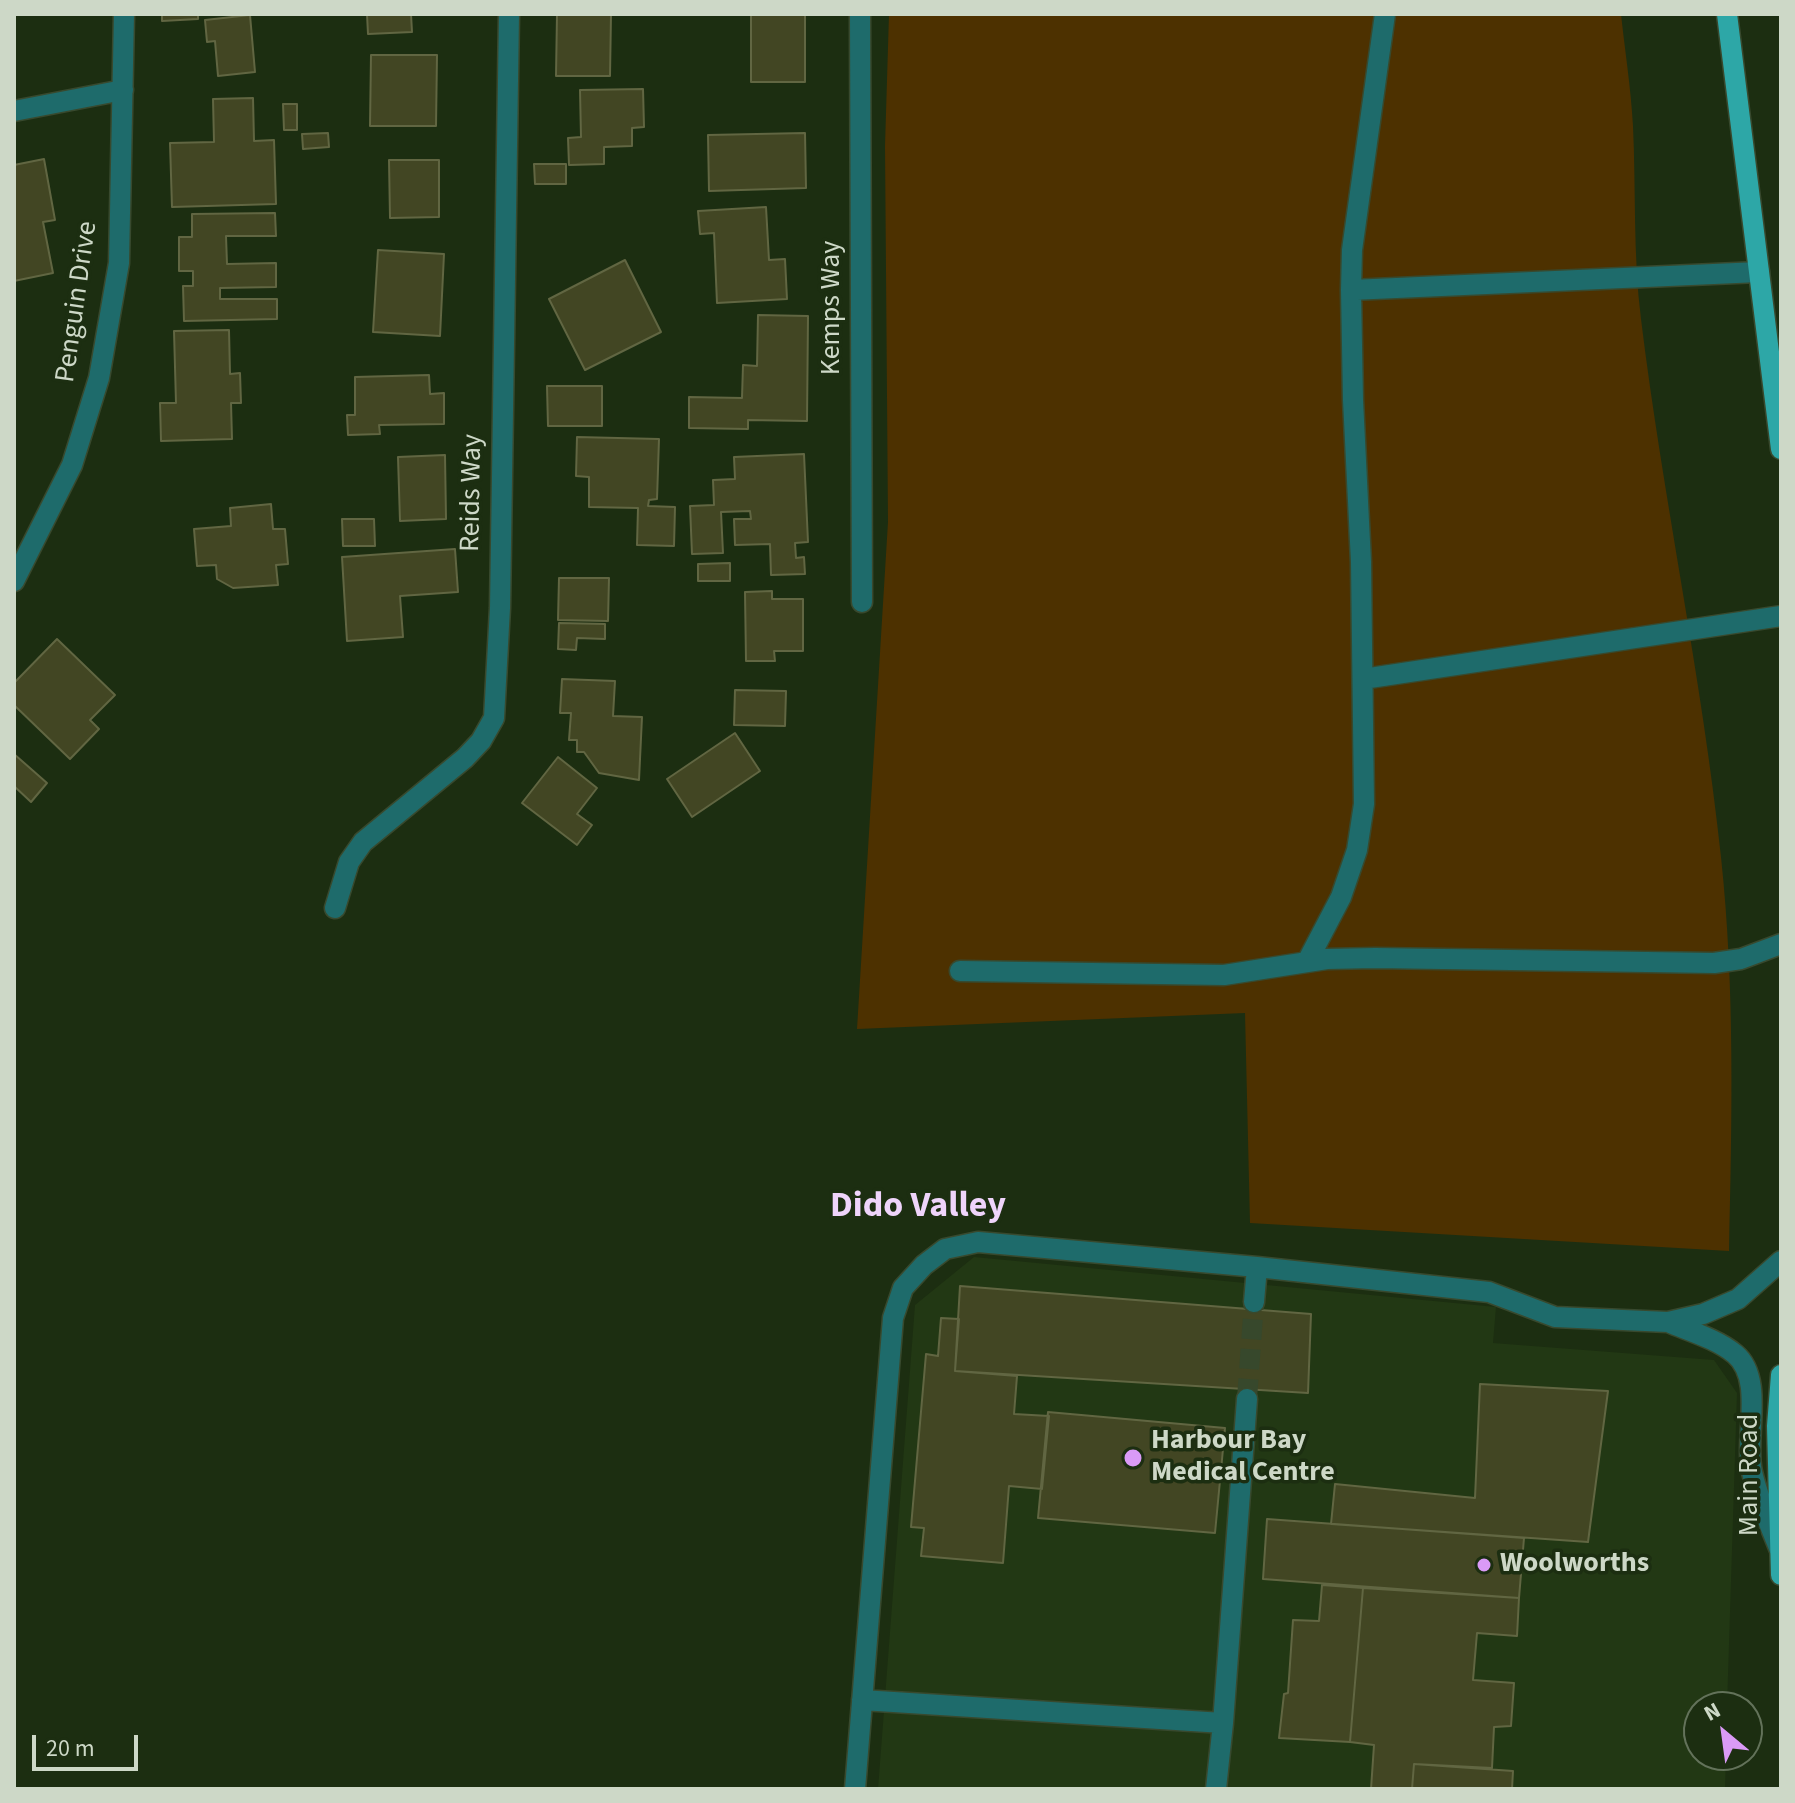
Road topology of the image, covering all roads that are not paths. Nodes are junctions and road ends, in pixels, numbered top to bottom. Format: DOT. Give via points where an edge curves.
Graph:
graph roads {
  1 [pos="124,14"];
  2 [pos="509,14"];
  3 [pos="860,14"];
  4 [pos="1385,14"];
  5 [pos="1727,14"];
  6 [pos="123,90"];
  7 [pos="14,111"];
  8 [pos="1759,272"];
  9 [pos="1351,290"];
  10 [pos="1781,449"];
  11 [pos="22,547"];
  12 [pos="14,581"];
  13 [pos="862,602"];
  14 [pos="1781,616"];
  15 [pos="1363,679"];
  16 [pos="335,908"];
  17 [pos="1781,944"];
  18 [pos="1307,962"];
  19 [pos="960,971"];
  20 [pos="1781,1261"];
  21 [pos="1257,1267"];
  22 [pos="1254,1302"];
  23 [pos="1668,1322"];
  24 [pos="1781,1375"];
  25 [pos="1247,1399"];
  26 [pos="1779,1548"];
  27 [pos="1781,1575"];
  28 [pos="862,1700"];
  29 [pos="1223,1723"];
  30 [pos="855,1789"];
  31 [pos="1216,1789"];
  1 -- 6 [label="street, Penguin Drive"];
  2 -- 16 [label="street, Reids Way" via="494,718 465,758 363,842 349,862"];
  3 -- 13 [label="street, Kemps Way"];
  4 -- 9 [label="street"];
  5 -- 8 [label="main road"];
  6 -- 7 [label="street"];
  6 -- 11 [label="street, Penguin Drive" via="119,263 99,378 72,465"];
  8 -- 9 [label="street"];
  8 -- 10 [label="main road"];
  9 -- 15 [label="street"];
  11 -- 12 [label="street, Penguin Drive"];
  14 -- 15 [label="street"];
  15 -- 18 [label="street" via="1364,792 1357,850 1341,897"];
  17 -- 18 [label="street" via="1714,963 1375,958"];
  18 -- 19 [label="street" via="1224,975"];
  20 -- 23 [label="street" via="1738,1299"];
  21 -- 22 [label="street"];
  21 -- 23 [label="street" via="1489,1292 1555,1317"];
  21 -- 28 [label="street" via="978,1242 945,1249 903,1288 893,1318"];
  23 -- 26 [label="street" via="1725,1347 1748,1371 1751,1469"];
  24 -- 26 [label="main road, Main Road"];
  25 -- 29 [label="street"];
  26 -- 27 [label="main road, Main Road"];
  28 -- 29 [label="street"];
  28 -- 30 [label="street"];
  29 -- 31 [label="street"];
}
